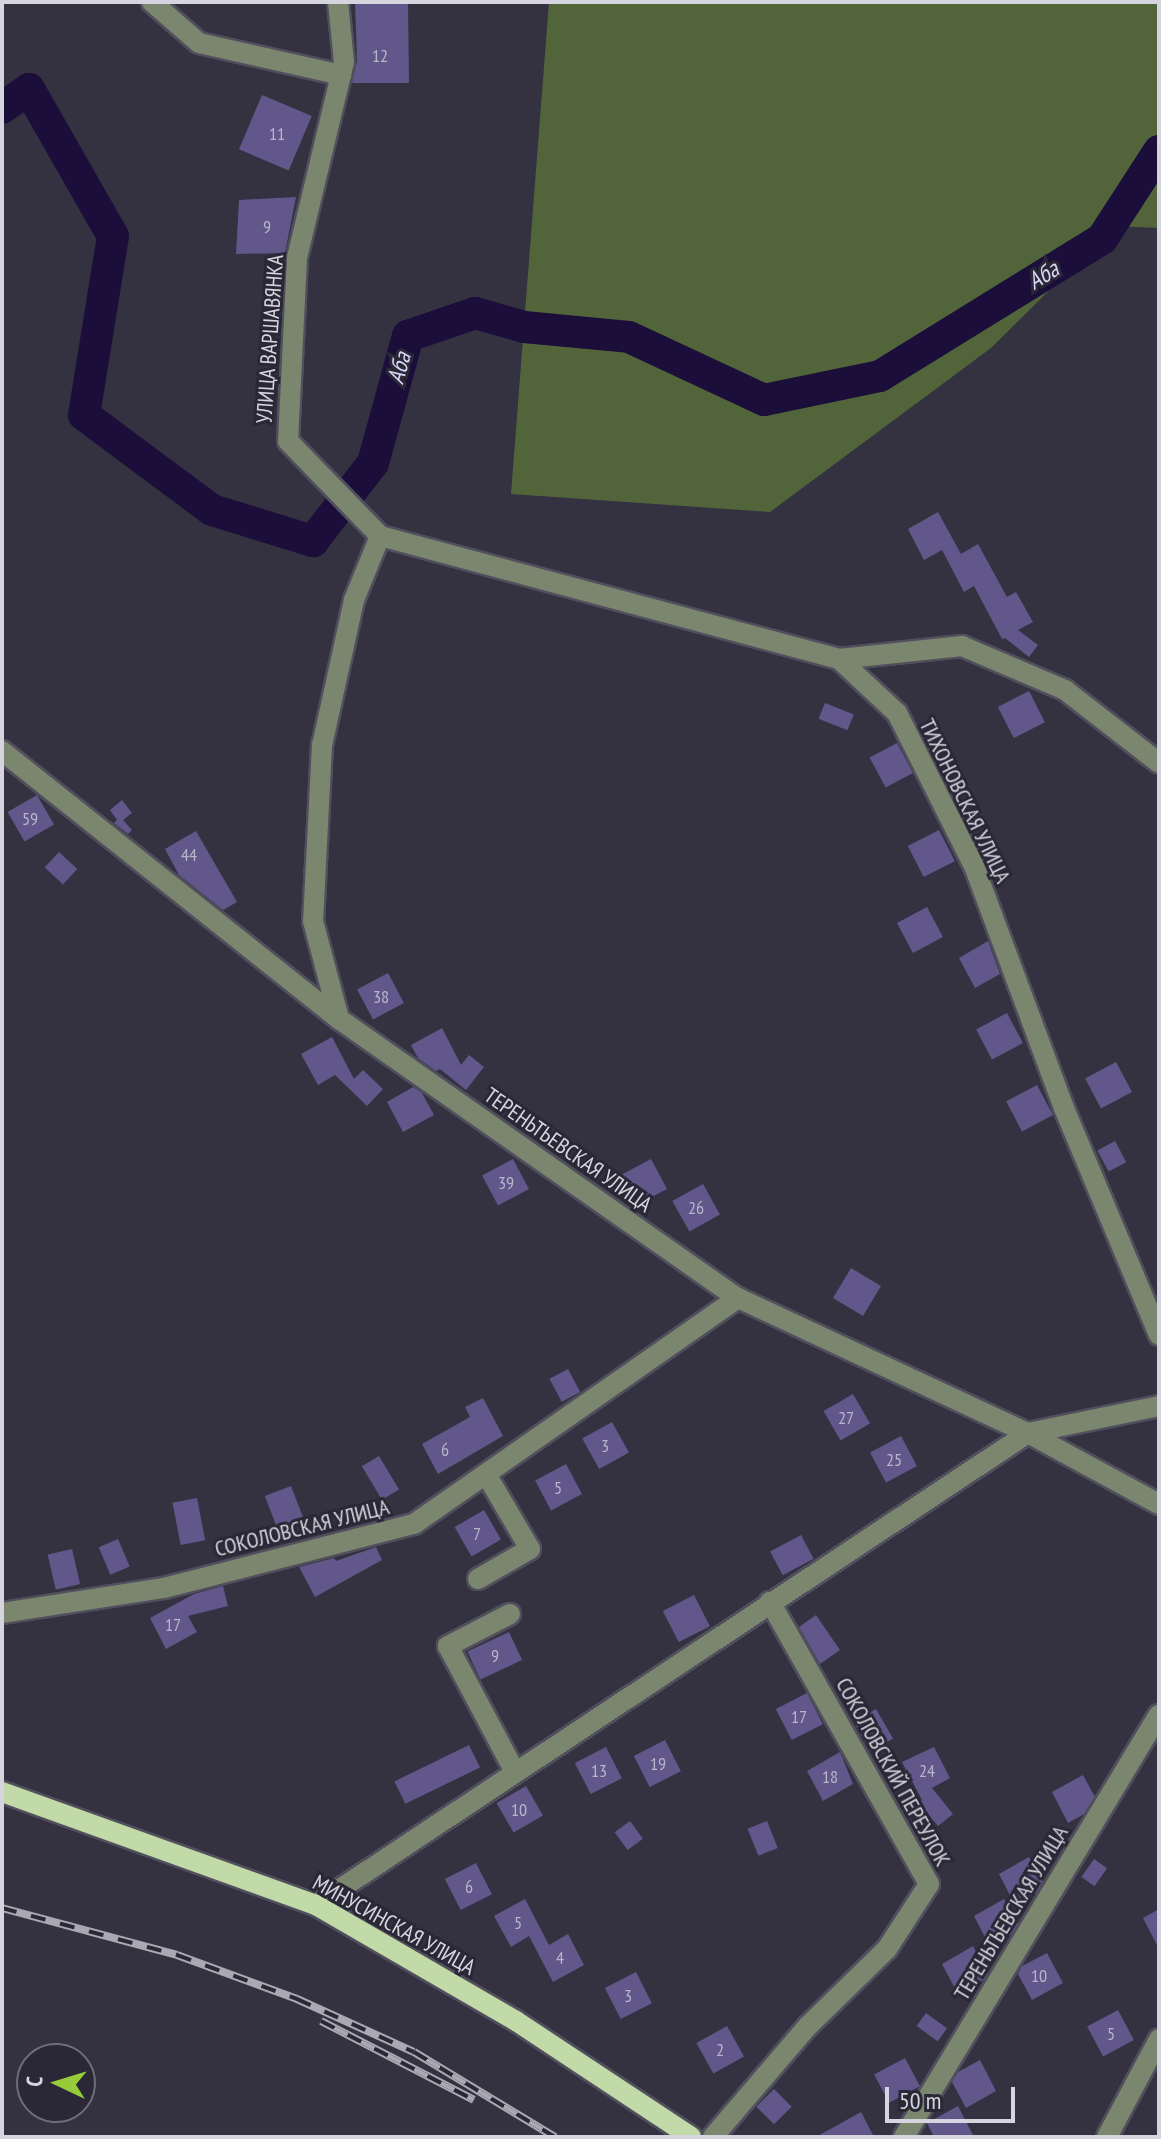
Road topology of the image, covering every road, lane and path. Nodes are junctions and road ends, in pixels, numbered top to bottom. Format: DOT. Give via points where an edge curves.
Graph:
graph roads {
  1 [pos="152,2"];
  2 [pos="338,2"];
  3 [pos="341,75"];
  4 [pos="380,536"];
  5 [pos="839,659"];
  6 [pos="4,757"];
  7 [pos="1159,763"];
  8 [pos="339,1019"];
  9 [pos="738,1298"];
  10 [pos="1159,1335"];
  11 [pos="1159,1406"];
  12 [pos="1028,1433"];
  13 [pos="486,1474"];
  14 [pos="1159,1504"];
  15 [pos="478,1579"];
  16 [pos="770,1602"];
  17 [pos="2,1613"];
  18 [pos="510,1614"];
  19 [pos="1159,1715"];
  20 [pos="515,1772"];
  21 [pos="2,1792"];
  22 [pos="316,1905"];
  23 [pos="1159,2039"];
  24 [pos="691,2137"];
  25 [pos="713,2137"];
  26 [pos="904,2137"];
  27 [pos="1107,2137"];
  1 -- 3 [label="street" via="199,43"];
  2 -- 3 [label="street, УЛИЦА ВАРШАВЯНКА"];
  3 -- 4 [label="street, УЛИЦА ВАРШАВЯНКА" via="297,258 288,441"];
  4 -- 5 [label="street, ТИХОНОВСКАЯ УЛИЦА"];
  4 -- 8 [label="street" via="354,600 322,745 313,921"];
  5 -- 7 [label="street" via="962,646 1065,690"];
  5 -- 10 [label="street, ТИХОНОВСКАЯ УЛИЦА" via="897,713 974,866 1064,1108"];
  6 -- 8 [label="street, ТЕРЕНЬТЬЕВСКАЯ УЛИЦА"];
  8 -- 9 [label="street, ТЕРЕНЬТЬЕВСКАЯ УЛИЦА"];
  9 -- 12 [label="street, ТЕРЕНЬТЬЕВСКАЯ УЛИЦА"];
  9 -- 13 [label="street, СОКОЛОВСКАЯ УЛИЦА"];
  11 -- 12 [label="street"];
  12 -- 14 [label="street, ТЕРЕНЬТЬЕВСКАЯ УЛИЦА"];
  12 -- 16 [label="street"];
  13 -- 15 [label="street" via="530,1549"];
  13 -- 17 [label="street, СОКОЛОВСКАЯ УЛИЦА" via="414,1524 164,1588"];
  16 -- 20 [label="street"];
  16 -- 25 [label="street, СОКОЛОВСКИЙ ПЕРЕУЛОК" via="929,1884 887,1949 807,2027"];
  18 -- 20 [label="street" via="448,1646"];
  19 -- 26 [label="street, ТЕРЕНЬТЬЕВСКАЯ УЛИЦА"];
  20 -- 22 [label="street"];
  21 -- 22 [label="main road, МИНУСИНСКАЯ УЛИЦА"];
  22 -- 24 [label="main road, МИНУСИНСКАЯ УЛИЦА" via="516,2021"];
  23 -- 27 [label="street"];
}
